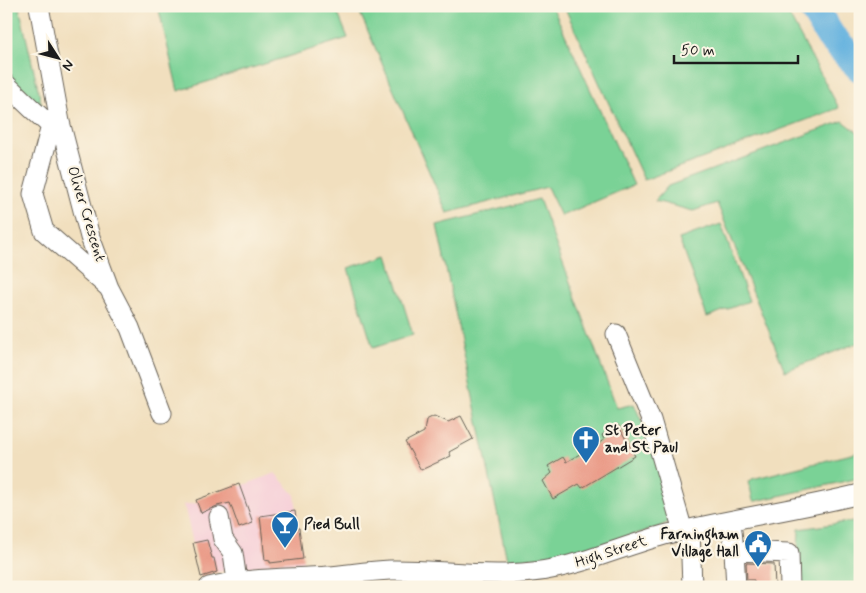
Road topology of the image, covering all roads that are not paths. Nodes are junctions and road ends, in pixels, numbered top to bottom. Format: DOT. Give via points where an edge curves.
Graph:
graph roads {
  1 [pos="39,6"];
  2 [pos="6,84"];
  3 [pos="56,124"];
  4 [pos="109,288"];
  5 [pos="616,334"];
  6 [pos="162,413"];
  7 [pos="860,494"];
  8 [pos="219,517"];
  9 [pos="731,521"];
  10 [pos="686,530"];
  11 [pos="734,551"];
  12 [pos="238,581"];
  13 [pos="328,581"];
  14 [pos="209,587"];
  15 [pos="692,587"];
  16 [pos="736,587"];
  17 [pos="790,587"];
  1 -- 3 [label="street, Oliver Crescent"];
  2 -- 3 [label="street" via="31,108"];
  3 -- 4 [label="street, Oliver Crescent"];
  3 -- 4 [label="street" via="33,194 44,231"];
  4 -- 6 [label="street, Oliver Crescent" via="130,328"];
  5 -- 10 [label="street" via="651,420"];
  7 -- 9 [label="street, High Street"];
  8 -- 12 [label="street" via="223,539 233,553"];
  9 -- 10 [label="street, High Street"];
  9 -- 11 [label="street"];
  10 -- 13 [label="street, High Street" via="543,571 484,574 390,570"];
  10 -- 15 [label="street"];
  11 -- 16 [label="street"];
  11 -- 17 [label="street" via="789,553"];
  12 -- 13 [label="street, High Street" via="274,577"];
  12 -- 14 [label="street, High Street"];
}
